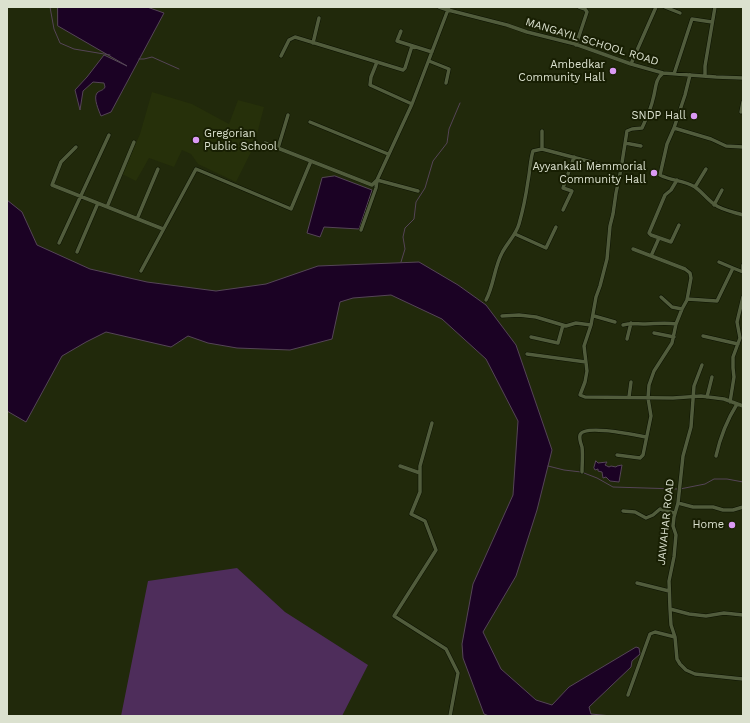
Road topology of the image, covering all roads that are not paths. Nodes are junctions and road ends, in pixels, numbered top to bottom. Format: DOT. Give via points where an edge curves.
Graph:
graph roads {
  1 [pos="439,7"];
  2 [pos="579,7"];
  3 [pos="656,7"];
  4 [pos="665,7"];
  5 [pos="715,7"];
  6 [pos="448,9"];
  7 [pos="680,13"];
  8 [pos="319,18"];
  9 [pos="712,22"];
  10 [pos="400,31"];
  11 [pos="313,43"];
  12 [pos="576,45"];
  13 [pos="412,46"];
  14 [pos="432,52"];
  15 [pos="281,56"];
  16 [pos="429,61"];
  17 [pos="377,62"];
  18 [pos="631,64"];
  19 [pos="663,73"];
  20 [pos="674,74"];
  21 [pos="690,75"];
  22 [pos="705,76"];
  23 [pos="743,78"];
  24 [pos="446,84"];
  25 [pos="743,102"];
  26 [pos="412,104"];
  27 [pos="741,112"];
  28 [pos="288,115"];
  29 [pos="310,122"];
  30 [pos="674,128"];
  31 [pos="542,131"];
  32 [pos="109,135"];
  33 [pos="134,142"];
  34 [pos="264,143"];
  35 [pos="625,143"];
  36 [pos="641,146"];
  37 [pos="76,147"];
  38 [pos="743,147"];
  39 [pos="278,148"];
  40 [pos="542,149"];
  41 [pos="388,154"];
  42 [pos="574,157"];
  43 [pos="311,161"];
  44 [pos="158,169"];
  45 [pos="706,169"];
  46 [pos="621,171"];
  47 [pos="376,180"];
  48 [pos="677,180"];
  49 [pos="695,187"];
  50 [pos="722,190"];
  51 [pos="418,191"];
  52 [pos="80,196"];
  53 [pos="98,204"];
  54 [pos="714,205"];
  55 [pos="107,207"];
  56 [pos="563,210"];
  57 [pos="743,215"];
  58 [pos="137,219"];
  59 [pos="679,225"];
  60 [pos="556,227"];
  61 [pos="163,229"];
  62 [pos="361,230"];
  63 [pos="515,234"];
  64 [pos="659,238"];
  65 [pos="58,243"];
  66 [pos="633,249"];
  67 [pos="77,252"];
  68 [pos="651,256"];
  69 [pos="719,262"];
  70 [pos="743,266"];
  71 [pos="733,268"];
  72 [pos="141,270"];
  73 [pos="743,270"];
  74 [pos="661,297"];
  75 [pos="743,297"];
  76 [pos="687,298"];
  77 [pos="486,300"];
  78 [pos="682,309"];
  79 [pos="502,316"];
  80 [pos="594,316"];
  81 [pos="615,322"];
  82 [pos="631,323"];
  83 [pos="563,324"];
  84 [pos="676,324"];
  85 [pos="591,325"];
  86 [pos="623,325"];
  87 [pos="654,333"];
  88 [pos="674,336"];
  89 [pos="703,336"];
  90 [pos="531,337"];
  91 [pos="741,338"];
  92 [pos="627,339"];
  93 [pos="738,344"];
  94 [pos="527,354"];
  95 [pos="586,362"];
  96 [pos="702,365"];
  97 [pos="712,377"];
  98 [pos="631,382"];
  99 [pos="693,396"];
  100 [pos="629,397"];
  101 [pos="707,397"];
  102 [pos="648,398"];
  103 [pos="730,402"];
  104 [pos="736,404"];
  105 [pos="743,406"];
  106 [pos="432,423"];
  107 [pos="646,436"];
  108 [pos="617,455"];
  109 [pos="716,456"];
  110 [pos="400,466"];
  111 [pos="582,472"];
  112 [pos="420,473"];
  113 [pos="678,502"];
  114 [pos="743,507"];
  115 [pos="624,511"];
  116 [pos="674,513"];
  117 [pos="637,583"];
  118 [pos="669,591"];
  119 [pos="670,609"];
  120 [pos="743,615"];
  121 [pos="675,637"];
  122 [pos="743,679"];
  123 [pos="628,695"];
  124 [pos="450,716"];
  1 -- 6 [label="street, MANGAYIL SCHOOL ROAD"];
  2 -- 12 [label="street" via="587,12"];
  3 -- 18 [label="street"];
  4 -- 7 [label="street"];
  5 -- 9 [label="street"];
  6 -- 12 [label="street, MANGAYIL SCHOOL ROAD"];
  6 -- 14 [label="street"];
  8 -- 11 [label="street"];
  9 -- 20 [label="street" via="692,19"];
  9 -- 22 [label="street"];
  10 -- 13 [label="street" via="397,41"];
  11 -- 15 [label="street" via="295,37 289,40"];
  11 -- 17 [label="street"];
  12 -- 18 [label="street, MANGAYIL SCHOOL ROAD"];
  13 -- 14 [label="street"];
  13 -- 17 [label="street" via="403,70"];
  14 -- 16 [label="street"];
  16 -- 24 [label="street" via="449,69"];
  16 -- 26 [label="street"];
  17 -- 26 [label="street" via="370,85"];
  18 -- 19 [label="street, MANGAYIL SCHOOL ROAD"];
  19 -- 20 [label="street, MANGAYIL SCHOOL ROAD"];
  19 -- 35 [label="street" via="657,81 642,128 627,131"];
  20 -- 21 [label="street, MANGAYIL SCHOOL ROAD"];
  21 -- 22 [label="street, MANGAYIL SCHOOL ROAD"];
  21 -- 30 [label="street"];
  22 -- 23 [label="street, MANGAYIL SCHOOL ROAD"];
  25 -- 27 [label="street"];
  26 -- 41 [label="street"];
  28 -- 39 [label="street"];
  29 -- 41 [label="street"];
  30 -- 38 [label="street" via="726,146"];
  30 -- 48 [label="street" via="667,144 660,175"];
  31 -- 40 [label="street"];
  32 -- 52 [label="street"];
  33 -- 55 [label="street"];
  34 -- 39 [label="street"];
  35 -- 36 [label="street"];
  35 -- 46 [label="street"];
  37 -- 52 [label="street" via="61,162 52,185"];
  39 -- 43 [label="street"];
  40 -- 42 [label="street"];
  40 -- 63 [label="street" via="533,151 530,160 528,181"];
  41 -- 47 [label="street"];
  42 -- 46 [label="street"];
  42 -- 56 [label="street" via="563,188 572,191"];
  43 -- 47 [label="street" via="372,185"];
  43 -- 61 [label="street" via="291,210 196,169"];
  44 -- 58 [label="street"];
  45 -- 49 [label="street"];
  46 -- 80 [label="street" via="610,226 607,259 596,297"];
  47 -- 51 [label="street"];
  47 -- 62 [label="street" via="376,188"];
  48 -- 49 [label="street"];
  48 -- 64 [label="street" via="671,190 664,195 649,233"];
  49 -- 54 [label="street"];
  50 -- 54 [label="street"];
  52 -- 53 [label="street"];
  52 -- 65 [label="street"];
  53 -- 55 [label="street"];
  53 -- 67 [label="street"];
  54 -- 57 [label="street"];
  55 -- 58 [label="street"];
  58 -- 61 [label="street"];
  59 -- 64 [label="street" via="671,242"];
  60 -- 63 [label="street" via="546,248"];
  61 -- 72 [label="street"];
  63 -- 77 [label="street" via="502,252"];
  64 -- 68 [label="street"];
  66 -- 68 [label="street"];
  68 -- 76 [label="street" via="685,268 690,273"];
  69 -- 71 [label="street"];
  70 -- 73 [label="street"];
  71 -- 73 [label="street"];
  71 -- 76 [label="street" via="717,301"];
  74 -- 78 [label="street" via="672,307"];
  75 -- 91 [label="street"];
  76 -- 78 [label="street"];
  78 -- 84 [label="street"];
  79 -- 83 [label="street" via="524,316"];
  80 -- 81 [label="street"];
  80 -- 85 [label="street"];
  82 -- 84 [label="street"];
  82 -- 86 [label="street"];
  82 -- 92 [label="street"];
  83 -- 85 [label="street"];
  83 -- 90 [label="street" via="558,343"];
  84 -- 88 [label="street"];
  85 -- 95 [label="street" via="584,346"];
  87 -- 88 [label="street"];
  88 -- 102 [label="street" via="654,371"];
  89 -- 93 [label="street"];
  91 -- 93 [label="street"];
  93 -- 103 [label="street" via="733,357 734,377"];
  94 -- 95 [label="street"];
  95 -- 100 [label="street" via="585,382 580,392 582,396"];
  96 -- 99 [label="street, JAWAHAR ROAD"];
  97 -- 101 [label="street"];
  98 -- 100 [label="street"];
  99 -- 101 [label="street"];
  99 -- 102 [label="street"];
  99 -- 113 [label="street, JAWAHAR ROAD" via="691,427 683,456"];
  100 -- 102 [label="street"];
  101 -- 103 [label="street"];
  102 -- 107 [label="street" via="651,416"];
  103 -- 104 [label="street"];
  104 -- 105 [label="street"];
  104 -- 109 [label="street" via="718,444"];
  106 -- 112 [label="street"];
  107 -- 108 [label="street" via="643,455 640,458"];
  107 -- 111 [label="street" via="585,431 579,437 582,448"];
  110 -- 112 [label="street"];
  112 -- 124 [label="street" via="420,492 411,514 425,521 436,550 394,616 446,649 458,673"];
  113 -- 114 [label="street" via="723,510"];
  113 -- 116 [label="street, JAWAHAR ROAD"];
  115 -- 116 [label="street" via="635,512 646,518 660,509"];
  116 -- 118 [label="street, JAWAHAR ROAD" via="673,526 676,535"];
  117 -- 118 [label="street"];
  118 -- 119 [label="street, JAWAHAR ROAD"];
  119 -- 120 [label="street" via="706,616 724,613"];
  119 -- 121 [label="street, JAWAHAR ROAD"];
  121 -- 122 [label="street, JAWAHAR ROAD" via="677,659 690,672"];
  121 -- 123 [label="street" via="655,632 650,634"];
}
